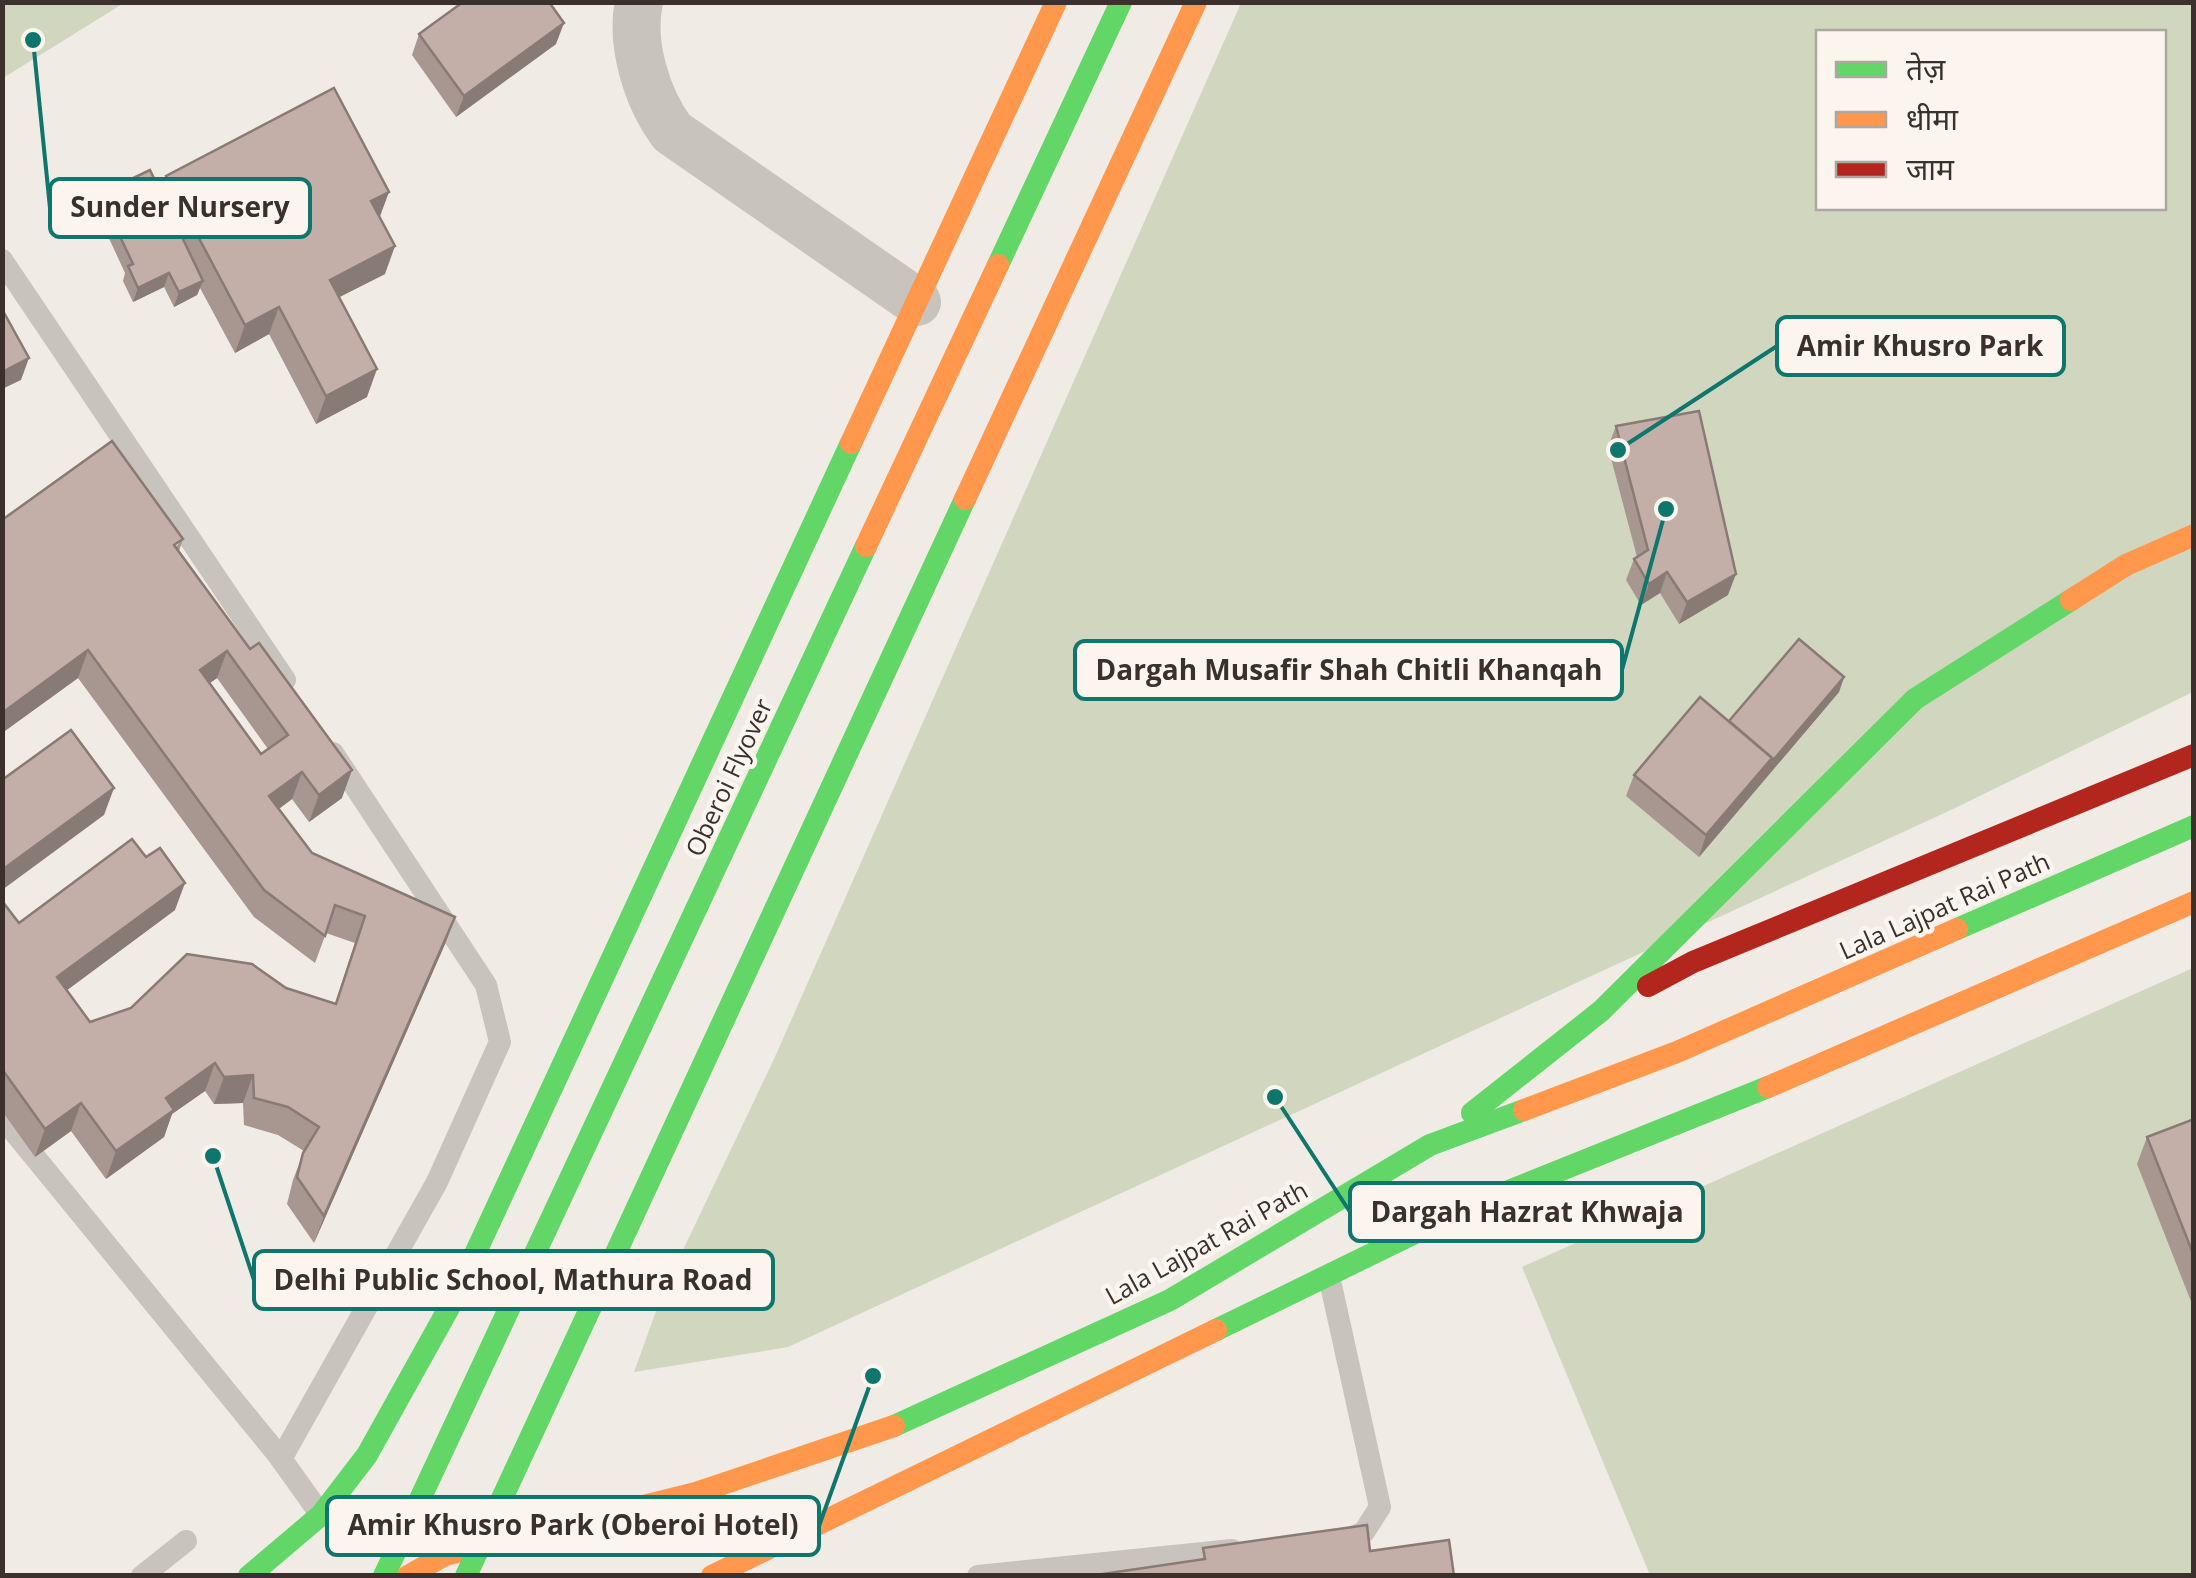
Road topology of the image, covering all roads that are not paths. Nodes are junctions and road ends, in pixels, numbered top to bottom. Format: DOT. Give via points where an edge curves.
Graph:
graph roads {
  1 [pos="639,2"];
  2 [pos="1056,2"];
  3 [pos="1122,2"];
  4 [pos="1196,2"];
  5 [pos="2,260"];
  6 [pos="917,302"];
  7 [pos="2194,535"];
  8 [pos="294,694"];
  9 [pos="316,727"];
  10 [pos="2194,755"];
  11 [pos="2194,826"];
  12 [pos="2194,902"];
  13 [pos="1601,1010"];
  14 [pos="1829,1086"];
  15 [pos="2,1118"];
  16 [pos="1430,1146"];
  17 [pos="1464,1209"];
  18 [pos="1329,1276"];
  19 [pos="281,1459"];
  20 [pos="321,1515"];
  21 [pos="186,1540"];
  22 [pos="1312,1544"];
  23 [pos="1255,1548"];
  24 [pos="142,1576"];
  25 [pos="249,1576"];
  26 [pos="384,1576"];
  27 [pos="408,1576"];
  28 [pos="466,1576"];
  29 [pos="712,1576"];
  30 [pos="978,1576"];
  1 -- 6 [label="street" via="635,36 659,114 672,132"];
  2 -- 6 [label="main road"];
  3 -- 26 [label="main road, Oberoi Flyover"];
  4 -- 28 [label="main road, bridge"];
  5 -- 8 [label="lane"];
  6 -- 20 [label="main road" via="455,1297 367,1455"];
  7 -- 13 [label="main road" via="2126,564 1915,698"];
  9 -- 19 [label="lane" via="486,985 500,1042 437,1182"];
  10 -- 13 [label="main road" via="1693,962"];
  11 -- 16 [label="main road, Lala Lajpat Rai Path" via="1677,1052"];
  12 -- 17 [label="main road" via="1708,1113"];
  13 -- 16 [label="main road"];
  14 -- 17 [label="main road" via="1693,1143"];
  15 -- 19 [label="lane"];
  16 -- 27 [label="main road, Lala Lajpat Rai Path" via="1170,1300 894,1426 696,1493 445,1556"];
  17 -- 18 [label="main road"];
  18 -- 22 [label="lane" via="1380,1508 1350,1540"];
  18 -- 29 [label="main road"];
  19 -- 20 [label="lane"];
  20 -- 25 [label="main road"];
  21 -- 24 [label="lane"];
  23 -- 30 [label="lane"];
}
